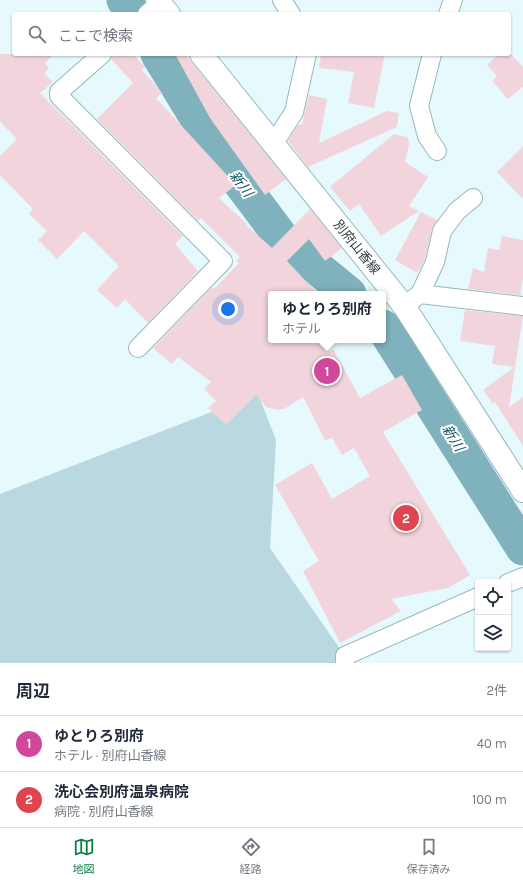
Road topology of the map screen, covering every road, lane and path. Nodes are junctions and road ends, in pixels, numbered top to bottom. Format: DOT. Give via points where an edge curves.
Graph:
graph roads {
  1 [pos="282,0"];
  2 [pos="454,0"];
  3 [pos="290,12"];
  4 [pos="449,12"];
  5 [pos="100,56"];
  6 [pos="203,56"];
  7 [pos="306,56"];
  8 [pos="432,56"];
  9 [pos="274,143"];
  10 [pos="438,151"];
  11 [pos="473,198"];
  12 [pos="412,300"];
  13 [pos="523,306"];
  14 [pos="138,348"];
  15 [pos="523,491"];
  16 [pos="523,577"];
  17 [pos="511,582"];
  18 [pos="475,598"];
  19 [pos="345,663"];
  1 -- 3 [label="street"];
  2 -- 4 [label="street"];
  5 -- 14 [label="street" via="59,92 59,96 223,261"];
  6 -- 9 [label="main road, 別府山香線"];
  7 -- 9 [label="street" via="294,112"];
  8 -- 10 [label="street" via="419,106 427,136"];
  9 -- 12 [label="main road, 別府山香線"];
  11 -- 12 [label="street" via="457,211 442,231 435,262"];
  12 -- 13 [label="street"];
  12 -- 15 [label="main road, 別府山香線"];
  16 -- 17 [label="street"];
  18 -- 19 [label="street" via="345,656"];
}
